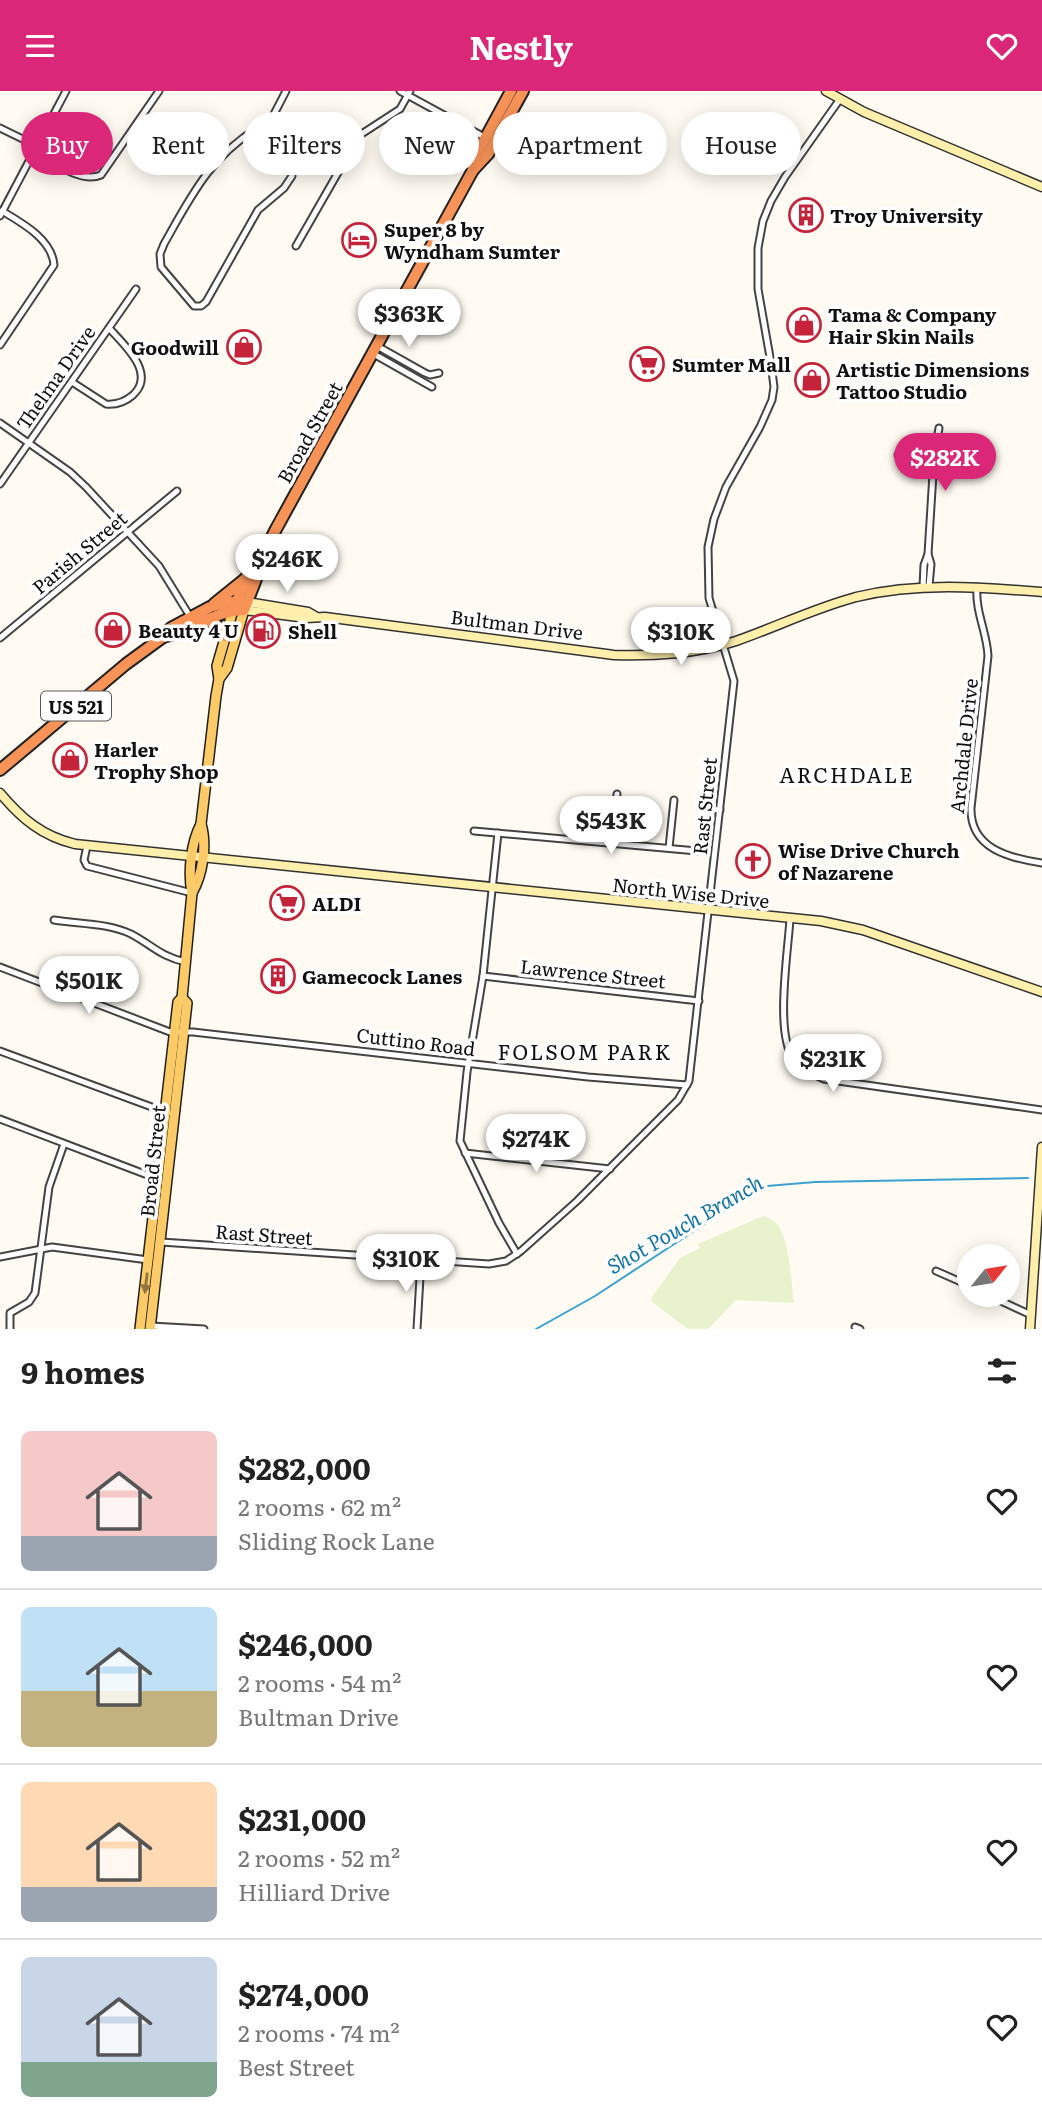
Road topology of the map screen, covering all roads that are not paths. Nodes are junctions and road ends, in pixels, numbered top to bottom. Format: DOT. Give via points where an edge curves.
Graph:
graph roads {
  1 [pos="66,91"];
  2 [pos="159,91"];
  3 [pos="286,91"];
  4 [pos="400,91"];
  5 [pos="512,91"];
  6 [pos="523,91"];
  7 [pos="826,91"];
  8 [pos="409,93"];
  9 [pos="841,99"];
  10 [pos="55,112"];
  11 [pos="275,112"];
  12 [pos="261,126"];
  13 [pos="0,128"];
  14 [pos="486,138"];
  15 [pos="21,141"];
  16 [pos="479,150"];
  17 [pos="113,157"];
  18 [pos="479,163"];
  19 [pos="21,175"];
  20 [pos="469,175"];
  21 [pos="1042,187"];
  22 [pos="1,213"];
  23 [pos="296,246"];
  24 [pos="136,289"];
  25 [pos="109,328"];
  26 [pos="0,345"];
  27 [pos="374,349"];
  28 [pos="439,373"];
  29 [pos="72,381"];
  30 [pos="432,387"];
  31 [pos="0,423"];
  32 [pos="939,428"];
  33 [pos="29,443"];
  34 [pos="898,455"];
  35 [pos="934,458"];
  36 [pos="0,484"];
  37 [pos="177,491"];
  38 [pos="127,532"];
  39 [pos="258,565"];
  40 [pos="247,577"];
  41 [pos="926,587"];
  42 [pos="977,587"];
  43 [pos="1042,591"];
  44 [pos="240,606"];
  45 [pos="210,607"];
  46 [pos="196,620"];
  47 [pos="225,636"];
  48 [pos="0,638"];
  49 [pos="723,644"];
  50 [pos="219,679"];
  51 [pos="0,769"];
  52 [pos="0,793"];
  53 [pos="617,794"];
  54 [pos="674,800"];
  55 [pos="720,810"];
  56 [pos="474,831"];
  57 [pos="498,833"];
  58 [pos="611,843"];
  59 [pos="86,846"];
  60 [pos="669,848"];
  61 [pos="197,857"];
  62 [pos="1042,863"];
  63 [pos="492,886"];
  64 [pos="192,893"];
  65 [pos="709,909"];
  66 [pos="790,919"];
  67 [pos="54,920"];
  68 [pos="186,962"];
  69 [pos="0,967"];
  70 [pos="483,976"];
  71 [pos="1042,992"];
  72 [pos="699,1001"];
  73 [pos="179,1032"];
  74 [pos="0,1051"];
  75 [pos="469,1063"];
  76 [pos="687,1085"];
  77 [pos="1042,1110"];
  78 [pos="170,1113"];
  79 [pos="0,1119"];
  80 [pos="64,1144"];
  81 [pos="1042,1147"];
  82 [pos="464,1153"];
  83 [pos="610,1169"];
  84 [pos="158,1179"];
  85 [pos="160,1242"];
  86 [pos="40,1248"];
  87 [pos="517,1254"];
  88 [pos="0,1257"];
  89 [pos="421,1260"];
  90 [pos="148,1261"];
  91 [pos="936,1271"];
  92 [pos="957,1280"];
  93 [pos="1014,1307"];
  94 [pos="1031,1315"];
  95 [pos="150,1327"];
  96 [pos="10,1329"];
  97 [pos="140,1329"];
  98 [pos="204,1329"];
  99 [pos="417,1329"];
  100 [pos="1030,1329"];
  1 -- 10 [label="street"];
  2 -- 17 [label="street"];
  3 -- 11 [label="street"];
  4 -- 8 [label="street"];
  5 -- 14 [label="highway, Broad Street / US 521"];
  6 -- 18 [label="highway, Broad Street / US 521"];
  7 -- 9 [label="street"];
  8 -- 14 [label="street"];
  8 -- 23 [label="street" via="392,116 360,135"];
  9 -- 21 [label="street"];
  9 -- 49 [label="street, Rast Street" via="785,177 760,234 758,289 774,388 760,427 723,495 709,536 707,587"];
  12 -- 12 [label="street" via="209,169 160,254 161,267 194,306 206,302 258,210 292,176 288,160"];
  13 -- 15 [label="street"];
  14 -- 16 [label="highway, Broad Street / US 521"];
  19 -- 22 [label="street"];
  20 -- 27 [label="highway, Broad Street / US 521"];
  22 -- 26 [label="street" via="40,238 54,265"];
  24 -- 25 [label="street, Thelma Drive"];
  25 -- 29 [label="street, Thelma Drive"];
  25 -- 29 [label="street" via="139,366 137,390 112,405"];
  27 -- 28 [label="street" via="430,375"];
  27 -- 30 [label="street"];
  27 -- 39 [label="highway, Broad Street / US 521"];
  29 -- 33 [label="street, Thelma Drive"];
  31 -- 33 [label="street"];
  32 -- 35 [label="street"];
  33 -- 36 [label="street, Thelma Drive"];
  33 -- 38 [label="street" via="77,477"];
  34 -- 35 [label="street"];
  35 -- 41 [label="street"];
  37 -- 38 [label="street, Parish Street"];
  38 -- 46 [label="street" via="162,570"];
  38 -- 48 [label="street, Parish Street"];
  39 -- 40 [label="highway, Broad Street / US 521"];
  39 -- 44 [label="highway, Broad Street / US 521" via="256,579"];
  40 -- 44 [label="highway, Broad Street"];
  40 -- 45 [label="highway, US 521"];
  41 -- 42 [label="street, Bultman Drive"];
  41 -- 49 [label="street, Bultman Drive" via="841,602"];
  42 -- 43 [label="street, Bultman Drive"];
  42 -- 62 [label="street, Archdale Drive" via="976,606 988,656 971,825 986,844"];
  44 -- 45 [label="highway, Bultman Drive"];
  44 -- 46 [label="highway, Bultman Drive / US 521"];
  44 -- 47 [label="main road, Broad Street"];
  44 -- 49 [label="street, Bultman Drive" via="614,655 659,655"];
  44 -- 50 [label="main road, Broad Street" via="226,668"];
  45 -- 46 [label="highway, Bultman Drive / US 521"];
  46 -- 47 [label="highway" via="215,624"];
  46 -- 51 [label="highway, Bultman Drive / US 521" via="126,664"];
  47 -- 50 [label="main road, Broad Street" via="217,666"];
  49 -- 55 [label="street, Rast Street" via="734,681"];
  50 -- 61 [label="main road, Broad Street" via="201,824 195,835"];
  52 -- 59 [label="street, North Wise Drive" via="28,824 61,841"];
  53 -- 58 [label="street"];
  54 -- 60 [label="street"];
  55 -- 60 [label="street" via="710,809 705,814 700,849"];
  55 -- 65 [label="street, Rast Street"];
  56 -- 57 [label="street"];
  57 -- 58 [label="street"];
  57 -- 63 [label="street"];
  58 -- 60 [label="street"];
  59 -- 61 [label="street, North Wise Drive"];
  59 -- 64 [label="street" via="87,866"];
  61 -- 63 [label="street, North Wise Drive"];
  61 -- 64 [label="main road, Broad Street" via="199,880"];
  63 -- 65 [label="street, North Wise Drive"];
  63 -- 70 [label="street"];
  64 -- 68 [label="main road, Broad Street"];
  65 -- 66 [label="street, North Wise Drive"];
  65 -- 72 [label="street, Rast Street"];
  66 -- 71 [label="street, North Wise Drive" via="863,930"];
  66 -- 77 [label="street" via="785,1038 793,1057 806,1070 824,1079"];
  67 -- 68 [label="street" via="111,927 169,958"];
  68 -- 73 [label="main road, Broad Street" via="182,998 187,1003"];
  69 -- 73 [label="street, Cuttino Road" via="170,1033"];
  70 -- 72 [label="street, Lawrence Street"];
  70 -- 75 [label="street"];
  72 -- 76 [label="street, Rast Street"];
  73 -- 75 [label="street, Cuttino Road"];
  73 -- 78 [label="main road, Broad Street"];
  74 -- 78 [label="street"];
  75 -- 76 [label="street, Cuttino Road"];
  75 -- 82 [label="street" via="460,1132"];
  76 -- 83 [label="street, Rast Street" via="678,1100"];
  78 -- 84 [label="main road, Broad Street"];
  78 -- 85 [label="main road, Broad Street"];
  79 -- 80 [label="street"];
  80 -- 84 [label="street"];
  80 -- 86 [label="street" via="49,1187"];
  81 -- 94 [label="street"];
  82 -- 83 [label="street"];
  82 -- 87 [label="street"];
  83 -- 87 [label="street, Rast Street"];
  84 -- 90 [label="main road, Broad Street"];
  85 -- 89 [label="street, Rast Street"];
  85 -- 95 [label="main road, Broad Street"];
  86 -- 88 [label="street"];
  86 -- 90 [label="street"];
  86 -- 96 [label="street" via="35,1293 10,1313"];
  87 -- 89 [label="street, Rast Street" via="489,1264"];
  89 -- 99 [label="street"];
  90 -- 97 [label="main road, Broad Street, one-way"];
  91 -- 92 [label="street"];
  93 -- 94 [label="street"];
  94 -- 100 [label="street"];
  95 -- 98 [label="street"];
}
